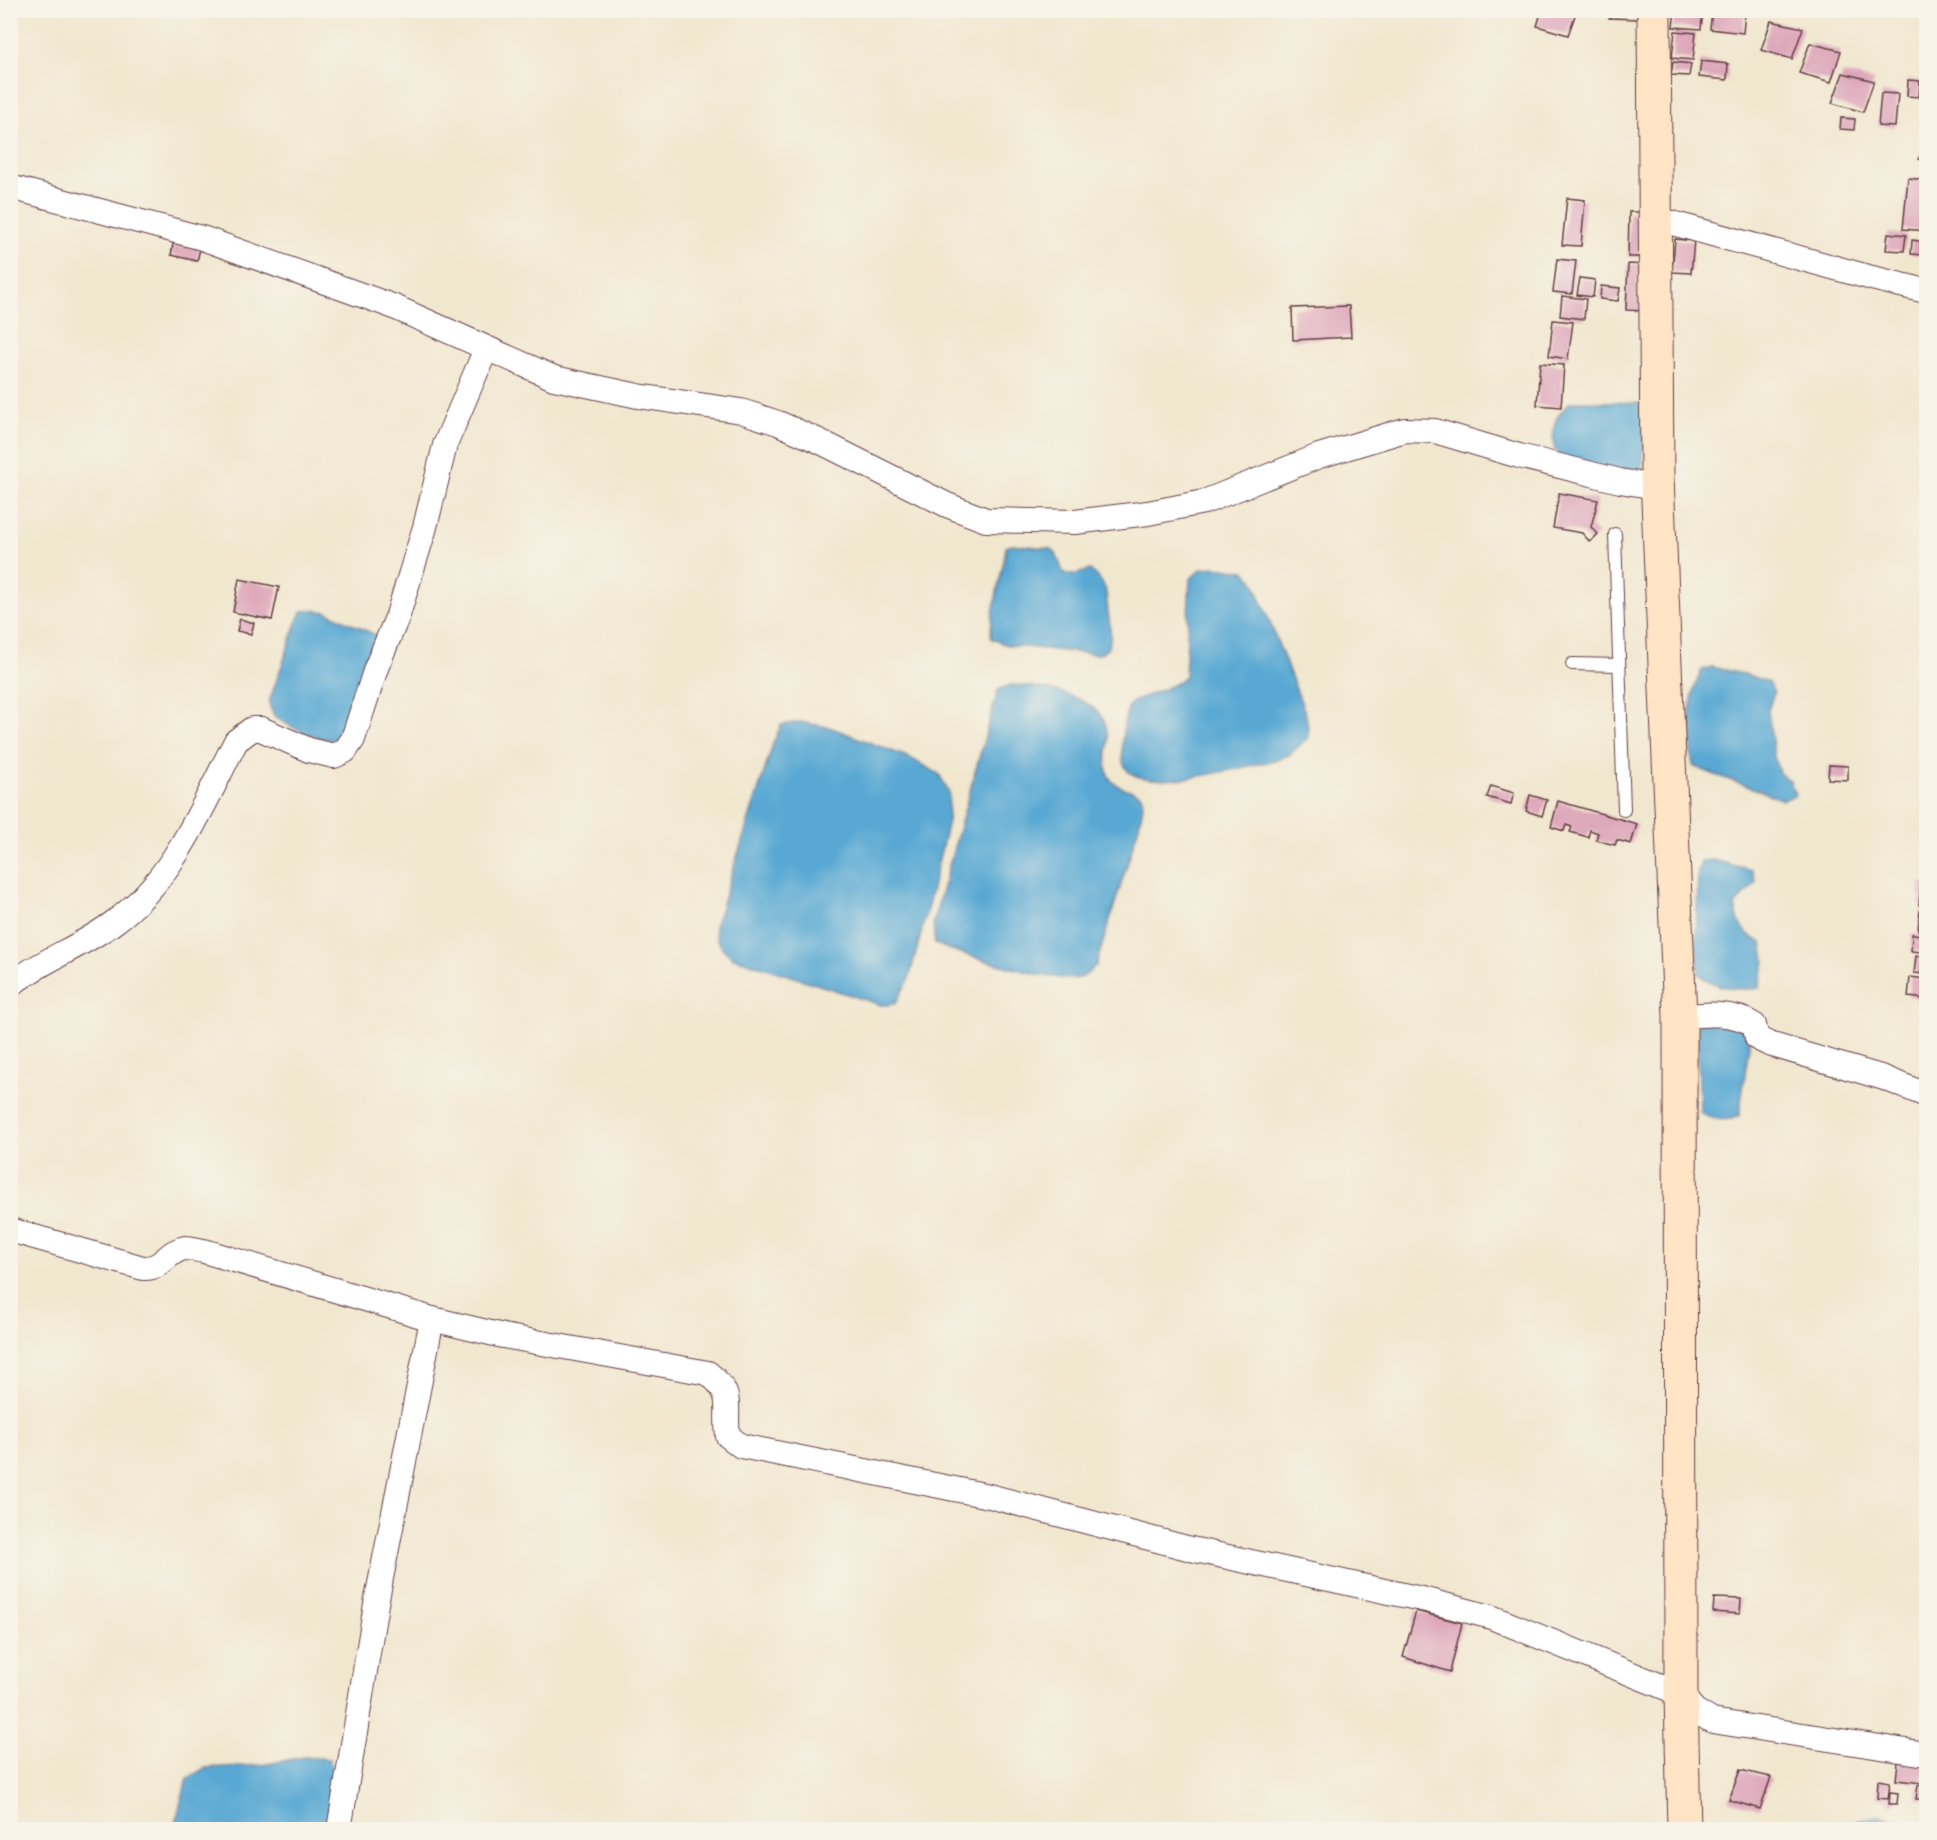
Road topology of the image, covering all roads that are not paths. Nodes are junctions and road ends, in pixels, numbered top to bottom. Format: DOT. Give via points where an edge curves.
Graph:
graph roads {
  1 [pos="1654,10"];
  2 [pos="10,187"];
  3 [pos="1654,218"];
  4 [pos="1926,291"];
  5 [pos="486,349"];
  6 [pos="1657,477"];
  7 [pos="1615,534"];
  8 [pos="1572,664"];
  9 [pos="1619,665"];
  10 [pos="1624,810"];
  11 [pos="10,985"];
  12 [pos="1680,1017"];
  13 [pos="1926,1095"];
  14 [pos="10,1230"];
  15 [pos="432,1320"];
  16 [pos="1681,1694"];
  17 [pos="1926,1754"];
  18 [pos="339,1830"];
  19 [pos="1684,1830"];
  1 -- 3 [label="main road"];
  2 -- 5 [label="street" via="202,238 392,306"];
  3 -- 4 [label="street"];
  3 -- 6 [label="main road"];
  5 -- 6 [label="street" via="554,378 638,396 741,411 778,423 986,520 1075,522 1204,502 1319,456 1405,430 1435,431 1620,481 1644,485"];
  5 -- 11 [label="street" via="445,445 398,615 353,739 345,751 327,755 272,732 252,729 236,741 190,830 138,903 113,924"];
  6 -- 12 [label="main road"];
  7 -- 9 [label="lane"];
  8 -- 9 [label="lane"];
  9 -- 10 [label="lane"];
  12 -- 13 [label="street" via="1708,1013 1745,1019 1754,1025 1757,1038 1769,1044"];
  12 -- 16 [label="main road"];
  14 -- 15 [label="street" via="143,1268 159,1266 170,1255 187,1248 204,1251"];
  15 -- 16 [label="street" via="708,1373 726,1392 728,1436 741,1446 989,1496 1191,1549 1426,1599 1491,1617"];
  15 -- 18 [label="street" via="376,1604"];
  16 -- 17 [label="street" via="1694,1710 1713,1721"];
  16 -- 19 [label="main road"];
}
